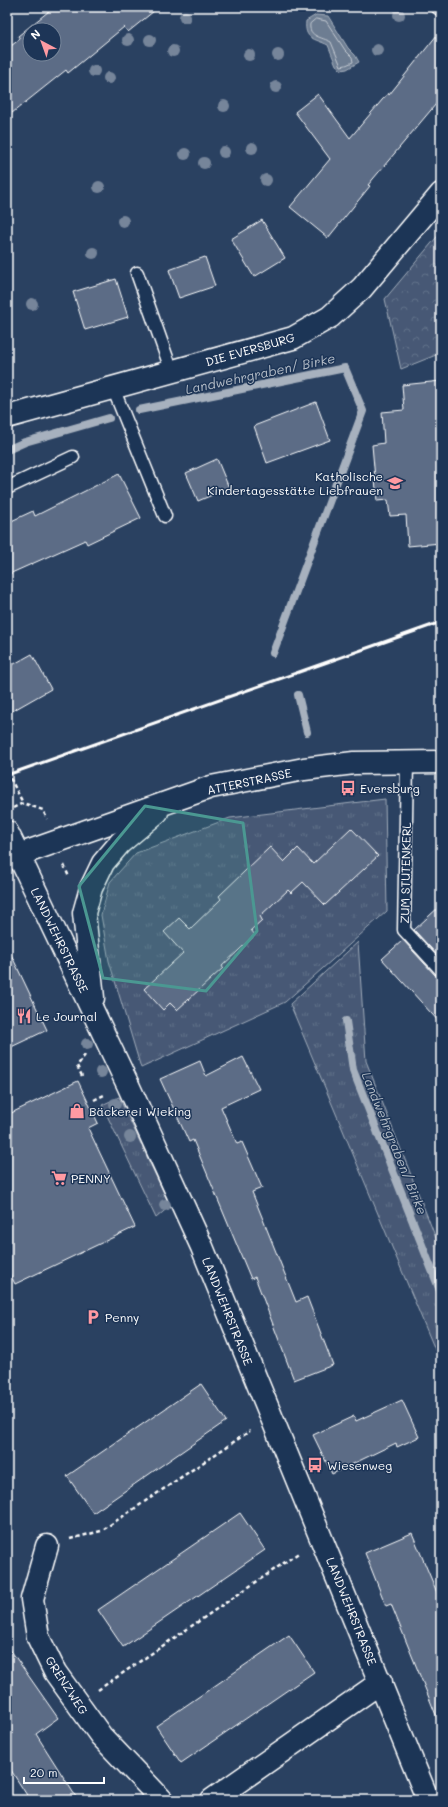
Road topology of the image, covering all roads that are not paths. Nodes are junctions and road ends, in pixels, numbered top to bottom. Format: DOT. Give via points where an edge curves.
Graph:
graph roads {
  1 [pos="437,7"];
  2 [pos="441,10"];
  3 [pos="441,194"];
  4 [pos="137,273"];
  5 [pos="172,372"];
  6 [pos="114,388"];
  7 [pos="7,417"];
  8 [pos="73,457"];
  9 [pos="7,488"];
  10 [pos="165,516"];
  11 [pos="407,762"];
  12 [pos="441,762"];
  13 [pos="167,803"];
  14 [pos="7,832"];
  15 [pos="13,857"];
  16 [pos="441,970"];
  17 [pos="95,1015"];
  18 [pos="47,1546"];
  19 [pos="382,1682"];
  20 [pos="162,1800"];
  21 [pos="212,1800"];
  22 [pos="428,1800"];
  1 -- 2 [label="lane"];
  3 -- 5 [label="street, DIE EVERSBURG" via="362,288 330,317 293,338"];
  4 -- 5 [label="lane"];
  5 -- 6 [label="street, DIE EVERSBURG"];
  6 -- 7 [label="street, DIE EVERSBURG"];
  6 -- 10 [label="lane"];
  8 -- 9 [label="lane"];
  11 -- 12 [label="street, ATTERSTRASSE"];
  11 -- 13 [label="street, ATTERSTRASSE" via="354,763 304,769 211,787"];
  11 -- 16 [label="lane, ZUM STUTENKERL" via="404,930"];
  13 -- 15 [label="street, ATTERSTRASSE"];
  13 -- 17 [label="street" via="120,844 103,863 90,888 84,913"];
  14 -- 15 [label="street, LANDWEHRSTRASSE"];
  15 -- 17 [label="street, LANDWEHRSTRASSE"];
  17 -- 19 [label="street, LANDWEHRSTRASSE" via="202,1247"];
  18 -- 20 [label="street, GRENZWEG" via="32,1599 38,1637 55,1672 101,1736"];
  19 -- 21 [label="street"];
  19 -- 22 [label="street, LANDWEHRSTRASSE"];
}
